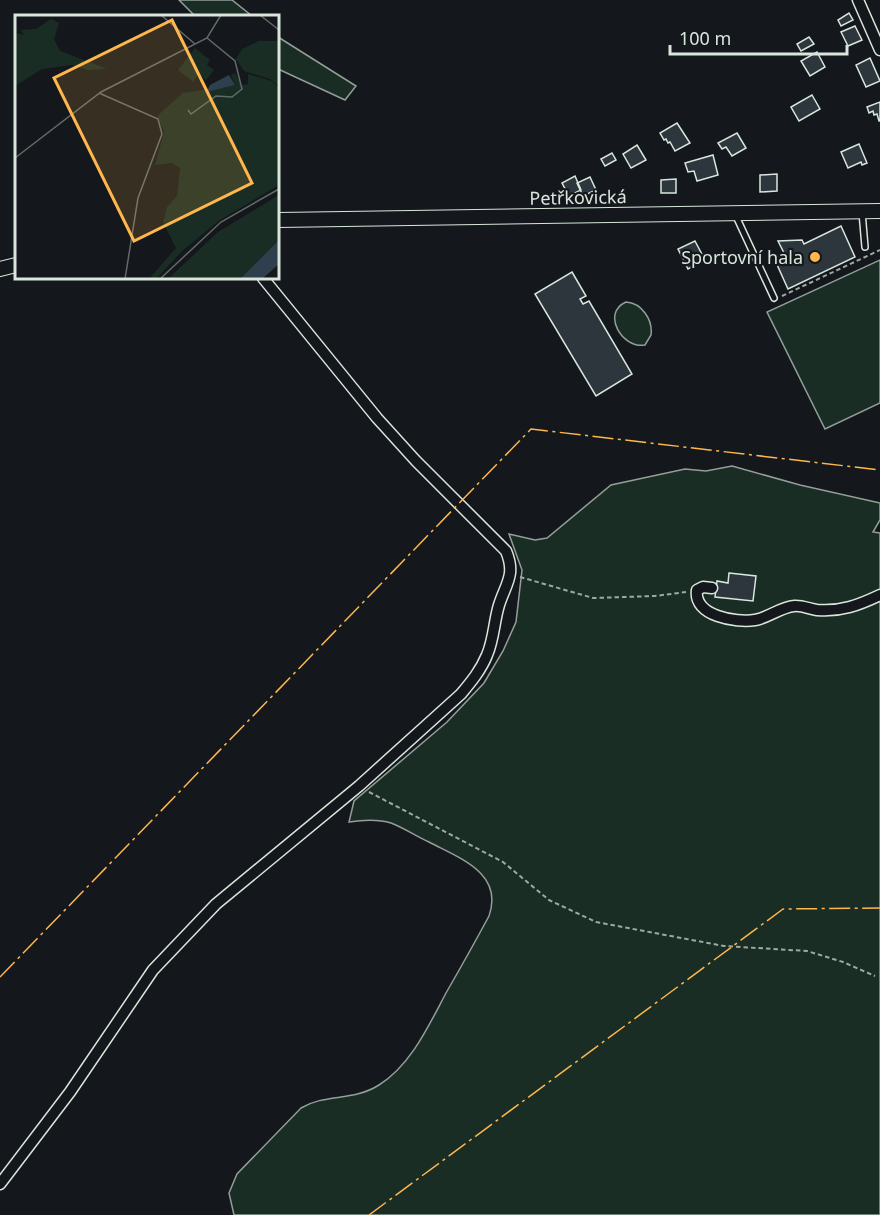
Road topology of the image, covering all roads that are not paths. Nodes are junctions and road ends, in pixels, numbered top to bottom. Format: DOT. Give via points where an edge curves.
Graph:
graph roads {
  1 [pos="858,0"];
  2 [pos="880,50"];
  3 [pos="862,211"];
  4 [pos="880,211"];
  5 [pos="734,212"];
  6 [pos="279,220"];
  7 [pos="865,248"];
  8 [pos="15,265"];
  9 [pos="0,269"];
  10 [pos="264,279"];
  11 [pos="774,298"];
  12 [pos="712,588"];
  13 [pos="880,596"];
  14 [pos="0,1184"];
  1 -- 2 [label="street"];
  3 -- 4 [label="street, Petřkovická"];
  3 -- 5 [label="street, Petřkovická"];
  3 -- 7 [label="lane"];
  5 -- 6 [label="street, Petřkovická"];
  5 -- 11 [label="lane"];
  8 -- 9 [label="street"];
  10 -- 14 [label="street" via="377,418 506,551 511,564 509,584 499,604 488,654 476,677 359,786 216,904 153,970 70,1092"];
  12 -- 13 [label="street" via="697,590 698,604 719,618 754,620 794,606 844,609"];
}
